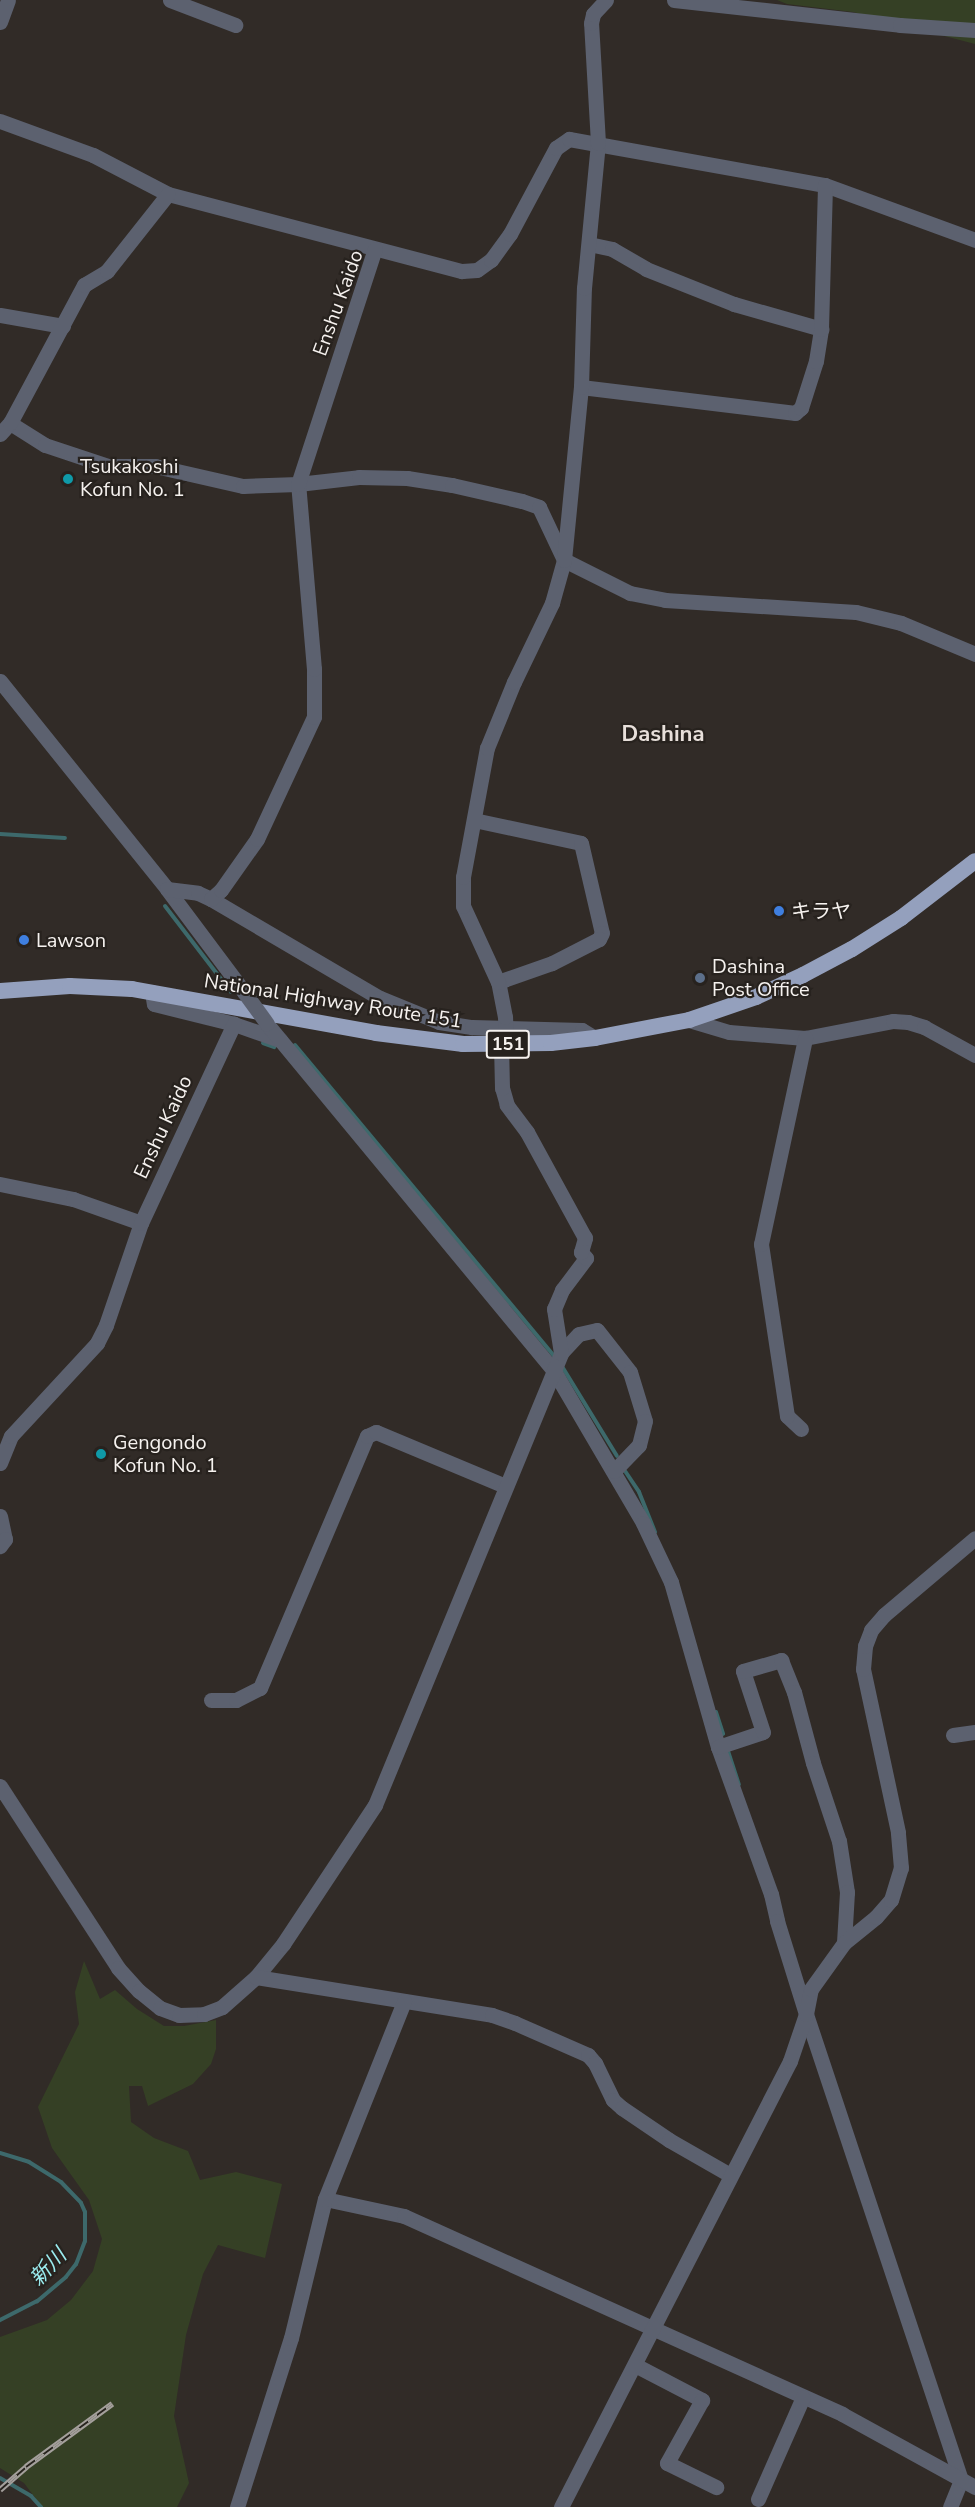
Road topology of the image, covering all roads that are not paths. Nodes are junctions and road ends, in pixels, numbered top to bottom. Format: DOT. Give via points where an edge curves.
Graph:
graph roads {
  1 [pos="8,0"];
  2 [pos="170,0"];
  3 [pos="606,0"];
  4 [pos="674,0"];
  5 [pos="0,22"];
  6 [pos="235,25"];
  7 [pos="975,30"];
  8 [pos="0,121"];
  9 [pos="598,143"];
  10 [pos="825,185"];
  11 [pos="168,194"];
  12 [pos="975,240"];
  13 [pos="588,244"];
  14 [pos="375,249"];
  15 [pos="0,315"];
  16 [pos="63,326"];
  17 [pos="821,328"];
  18 [pos="581,387"];
  19 [pos="5,428"];
  20 [pos="298,484"];
  21 [pos="564,560"];
  22 [pos="975,654"];
  23 [pos="0,681"];
  24 [pos="474,820"];
  25 [pos="975,861"];
  26 [pos="167,889"];
  27 [pos="211,899"];
  28 [pos="498,982"];
  29 [pos="0,991"];
  30 [pos="152,992"];
  31 [pos="689,1020"];
  32 [pos="234,1024"];
  33 [pos="805,1038"];
  34 [pos="504,1039"];
  35 [pos="280,1040"];
  36 [pos="975,1055"];
  37 [pos="0,1184"];
  38 [pos="141,1223"];
  39 [pos="561,1353"];
  40 [pos="554,1371"];
  41 [pos="801,1429"];
  42 [pos="0,1463"];
  43 [pos="614,1471"];
  44 [pos="505,1486"];
  45 [pos="0,1516"];
  46 [pos="975,1538"];
  47 [pos="0,1546"];
  48 [pos="211,1700"];
  49 [pos="975,1732"];
  50 [pos="953,1735"];
  51 [pos="718,1747"];
  52 [pos="0,1786"];
  53 [pos="844,1943"];
  54 [pos="256,1977"];
  55 [pos="404,2001"];
  56 [pos="806,2014"];
  57 [pos="730,2175"];
  58 [pos="325,2199"];
  59 [pos="653,2328"];
  60 [pos="635,2365"];
  61 [pos="802,2397"];
  62 [pos="968,2483"];
  63 [pos="716,2487"];
  64 [pos="758,2499"];
  65 [pos="237,2507"];
  66 [pos="561,2507"];
  67 [pos="950,2507"];
  1 -- 5 [label="street"];
  2 -- 6 [label="street"];
  3 -- 9 [label="street" via="593,14 591,23"];
  4 -- 7 [label="street"];
  8 -- 11 [label="street" via="93,155"];
  9 -- 10 [label="street"];
  9 -- 13 [label="street"];
  9 -- 14 [label="street, Enshu Kaido" via="562,141 510,234 491,260 477,270 462,271"];
  10 -- 12 [label="street"];
  10 -- 17 [label="street"];
  11 -- 14 [label="street"];
  11 -- 16 [label="street" via="107,271 84,285"];
  13 -- 17 [label="street" via="612,249 646,269 734,304"];
  13 -- 18 [label="street"];
  14 -- 20 [label="street, Enshu Kaido"];
  15 -- 16 [label="street"];
  16 -- 19 [label="street"];
  17 -- 18 [label="street" via="816,361 801,408 795,413"];
  18 -- 21 [label="street"];
  19 -- 20 [label="street" via="108,466 155,466 243,486"];
  20 -- 21 [label="street" via="359,477 407,478 522,501 539,507"];
  20 -- 27 [label="street, Enshu Kaido" via="314,669 314,717 257,838"];
  21 -- 22 [label="street" via="630,593 665,600 856,612 901,623"];
  21 -- 24 [label="street" via="552,603 487,748"];
  23 -- 26 [label="street"];
  24 -- 28 [label="street" via="463,877 463,906"];
  24 -- 28 [label="street" via="581,843 602,933 599,939 552,963"];
  25 -- 31 [label="highway, National Highway Route 151 / 151" via="852,950 756,997"];
  26 -- 27 [label="street"];
  26 -- 35 [label="street, bridge"];
  27 -- 34 [label="street" via="407,1011"];
  28 -- 34 [label="street"];
  29 -- 30 [label="highway, National Highway Route 151 / 151" via="70,986"];
  30 -- 32 [label="street" via="154,1004"];
  30 -- 34 [label="highway, National Highway Route 151 / 151" via="376,1033 463,1044"];
  31 -- 33 [label="street" via="729,1032"];
  31 -- 34 [label="highway, National Highway Route 151 / 151" via="596,1038"];
  32 -- 35 [label="street"];
  32 -- 38 [label="street, Enshu Kaido"];
  33 -- 36 [label="street" via="893,1021 924,1027"];
  33 -- 41 [label="street" via="762,1244 787,1416"];
  34 -- 39 [label="street" via="502,1088 507,1105 527,1132 585,1238 581,1252 586,1258 562,1290 554,1309"];
  35 -- 40 [label="street"];
  37 -- 38 [label="street" via="73,1200"];
  38 -- 42 [label="street, Enshu Kaido" via="97,1343 11,1436"];
  39 -- 40 [label="street"];
  39 -- 43 [label="street" via="579,1334 597,1330 630,1372 645,1421 639,1445"];
  40 -- 43 [label="street"];
  40 -- 44 [label="street"];
  43 -- 51 [label="street" via="671,1582"];
  44 -- 48 [label="street" via="376,1432 367,1436 260,1688 236,1700"];
  44 -- 54 [label="street" via="375,1805 283,1944"];
  45 -- 47 [label="street" via="5,1539"];
  46 -- 53 [label="street" via="884,1616 871,1630 865,1646 863,1669 898,1832 901,1868 891,1900"];
  49 -- 50 [label="street"];
  51 -- 53 [label="street" via="763,1732 743,1671 781,1660 840,1841 847,1892"];
  51 -- 56 [label="street" via="771,1894"];
  52 -- 54 [label="street" via="118,1968 159,2008 179,2015 204,2014 222,2007"];
  53 -- 56 [label="street" via="811,1989"];
  54 -- 55 [label="street"];
  55 -- 57 [label="street" via="492,2015 588,2055 613,2100 622,2108"];
  55 -- 58 [label="street"];
  56 -- 57 [label="street" via="790,2061"];
  56 -- 62 [label="street"];
  57 -- 59 [label="street"];
  58 -- 59 [label="street" via="404,2216"];
  58 -- 65 [label="street" via="291,2338"];
  59 -- 60 [label="street"];
  59 -- 61 [label="street"];
  60 -- 63 [label="street" via="702,2400 667,2463"];
  60 -- 66 [label="street"];
  61 -- 62 [label="street" via="842,2414"];
  61 -- 64 [label="street"];
  62 -- 67 [label="street"];
}
